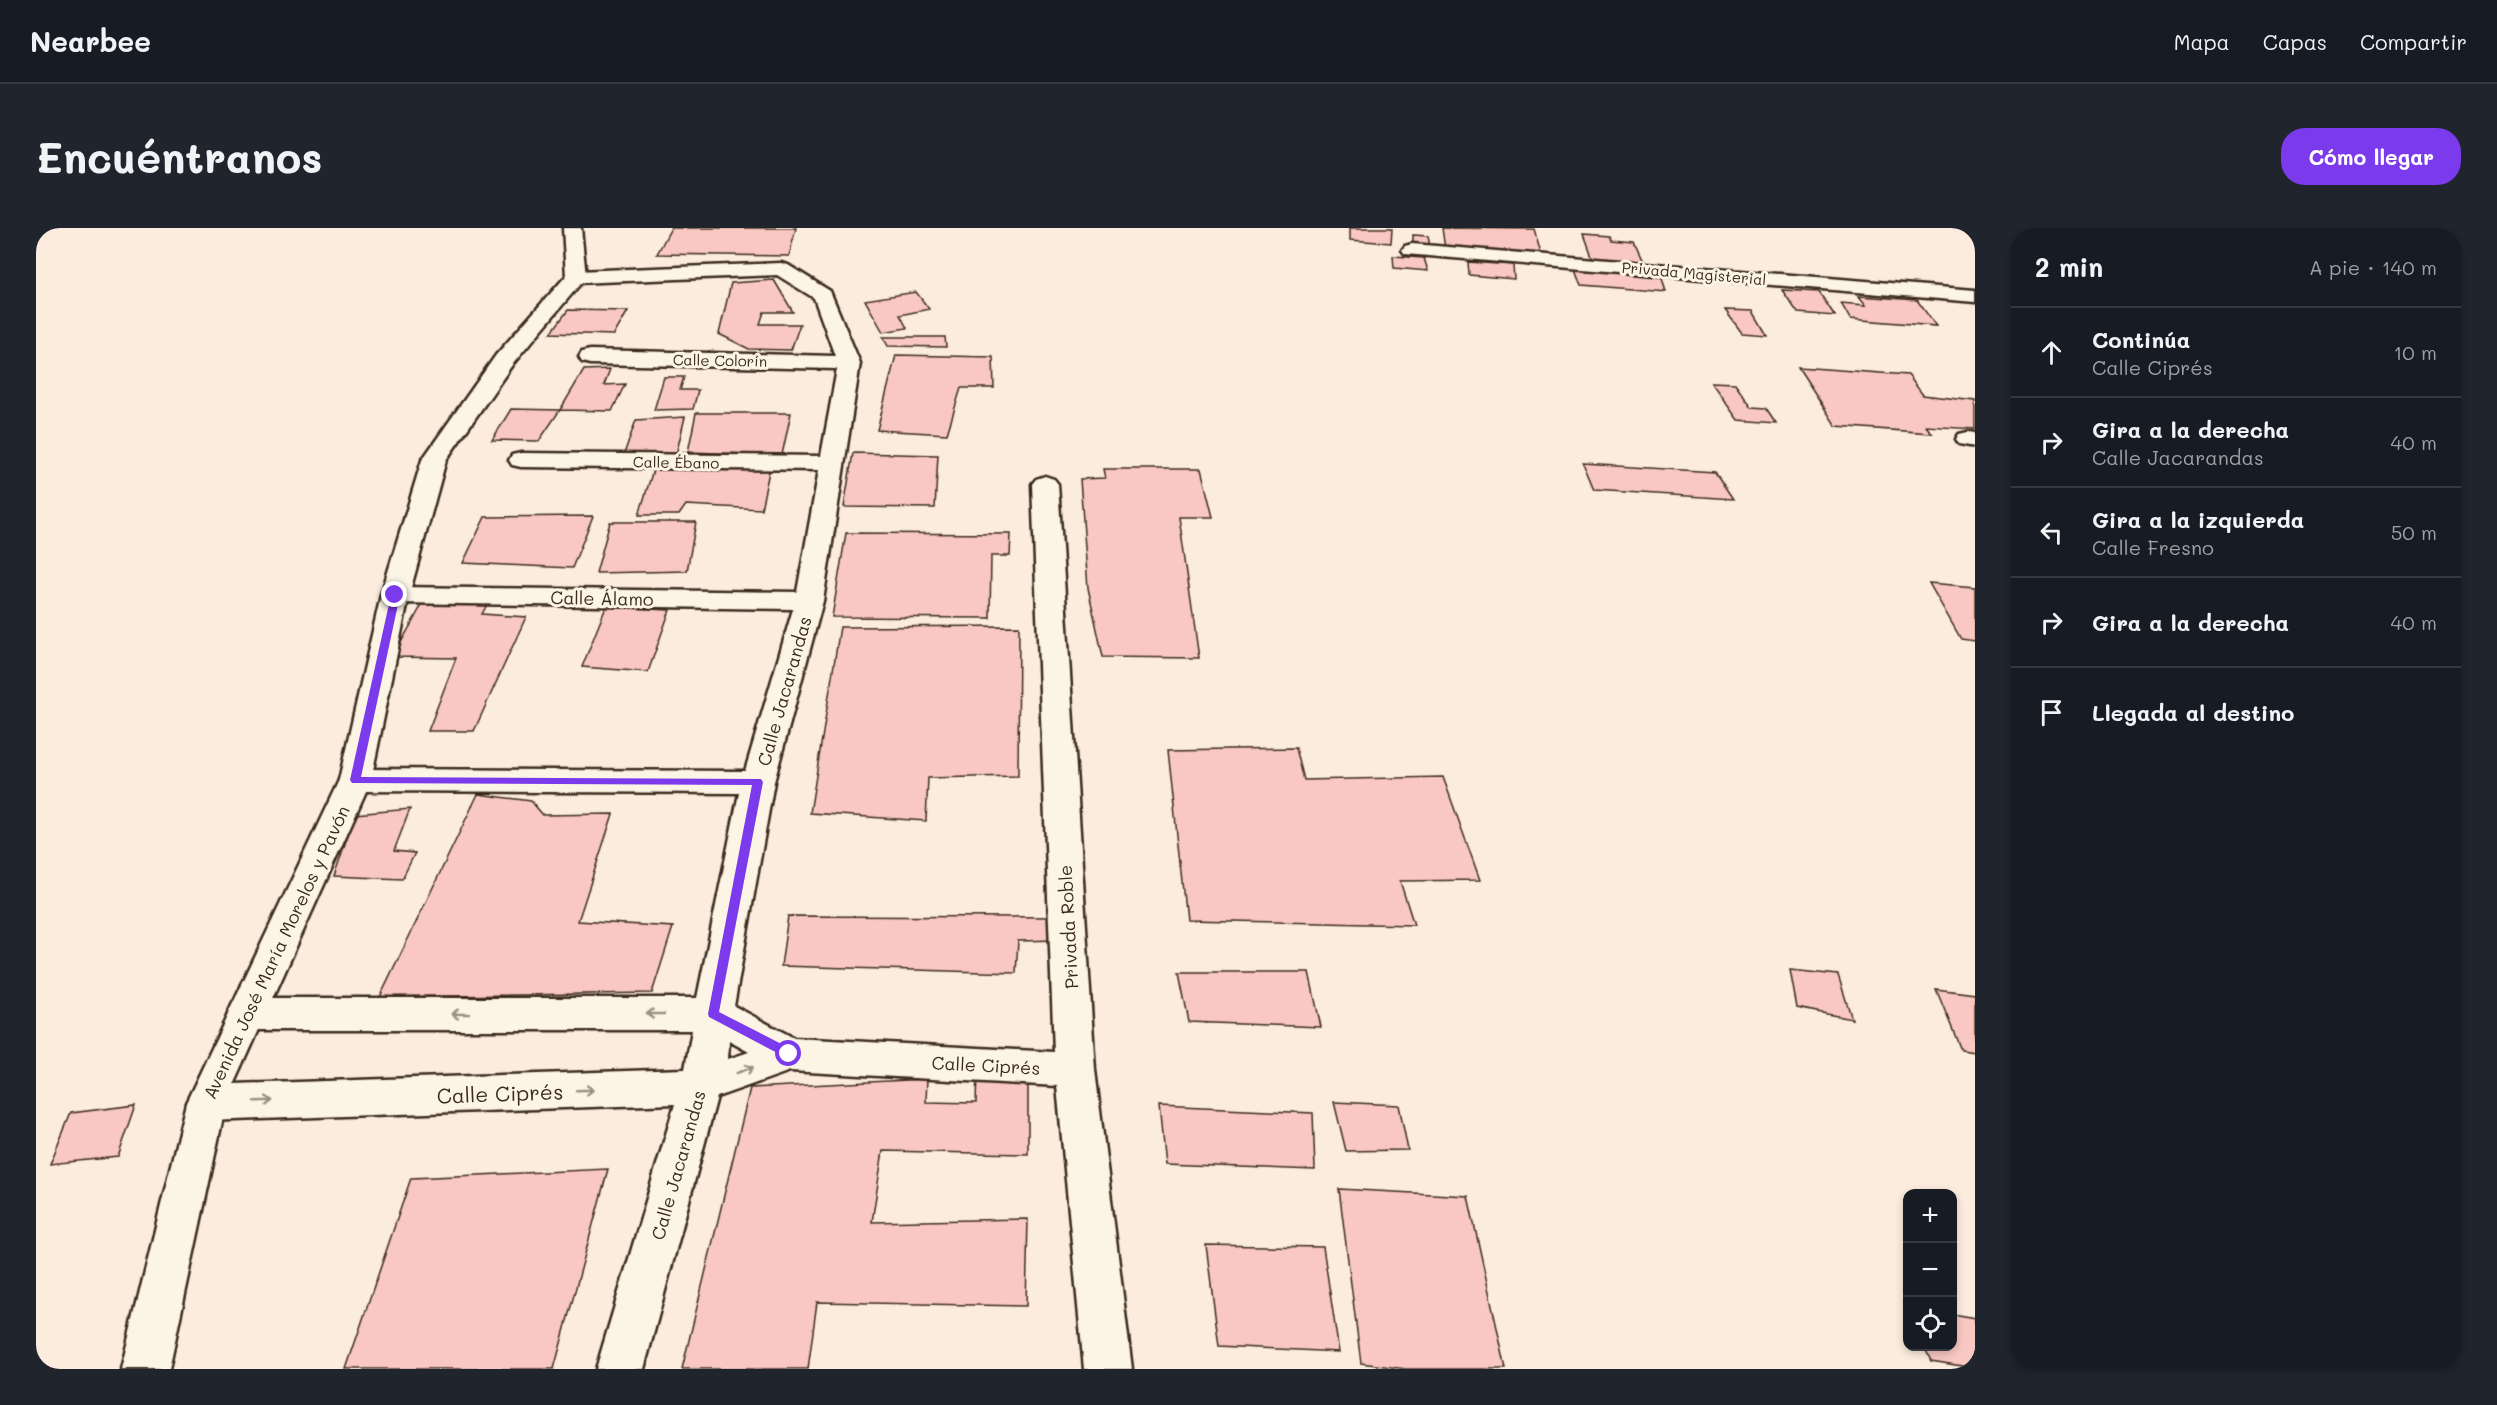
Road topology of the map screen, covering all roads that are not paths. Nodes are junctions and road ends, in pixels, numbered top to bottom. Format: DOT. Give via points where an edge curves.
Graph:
graph roads {
  1 [pos="572,228"];
  2 [pos="1412,250"];
  3 [pos="576,277"];
  4 [pos="1975,297"];
  5 [pos="590,357"];
  6 [pos="849,363"];
  7 [pos="521,460"];
  8 [pos="830,464"];
  9 [pos="1045,484"];
  10 [pos="395,595"];
  11 [pos="809,601"];
  12 [pos="355,780"];
  13 [pos="758,782"];
  14 [pos="247,1014"];
  15 [pos="713,1014"];
  16 [pos="789,1054"];
  17 [pos="1075,1070"];
  18 [pos="700,1086"];
  19 [pos="206,1103"];
  20 [pos="145,1369"];
  21 [pos="620,1369"];
  22 [pos="1108,1369"];
  1 -- 3 [label="street"];
  2 -- 4 [label="street, Privada Magisterial"];
  3 -- 6 [label="street" via="780,268 823,295"];
  3 -- 10 [label="street, Avenida José María Morelos y Pavón" via="504,360 434,460"];
  5 -- 6 [label="street, Calle Colorín"];
  6 -- 8 [label="street, Calle Jacarandas"];
  7 -- 8 [label="street, Calle Ébano"];
  8 -- 11 [label="street, Calle Jacarandas"];
  9 -- 17 [label="street, Privada Roble"];
  10 -- 11 [label="street, Calle Álamo"];
  10 -- 12 [label="street, Avenida José María Morelos y Pavón"];
  11 -- 13 [label="street, Calle Jacarandas"];
  12 -- 13 [label="street"];
  12 -- 14 [label="street, Avenida José María Morelos y Pavón"];
  13 -- 15 [label="street, Calle Jacarandas"];
  15 -- 14 [label="street, Calle Ciprés, one-way"];
  14 -- 19 [label="street, Avenida José María Morelos y Pavón"];
  15 -- 16 [label="street, Calle Ciprés"];
  15 -- 18 [label="street, Calle Jacarandas" via="708,1059"];
  16 -- 17 [label="street, Calle Ciprés"];
  18 -- 16 [label="street, Calle Ciprés, one-way"];
  17 -- 22 [label="street, Privada Roble"];
  19 -- 18 [label="street, Calle Ciprés, one-way"];
  18 -- 21 [label="street, Calle Jacarandas"];
  19 -- 20 [label="street, Avenida José María Morelos y Pavón"];
}
